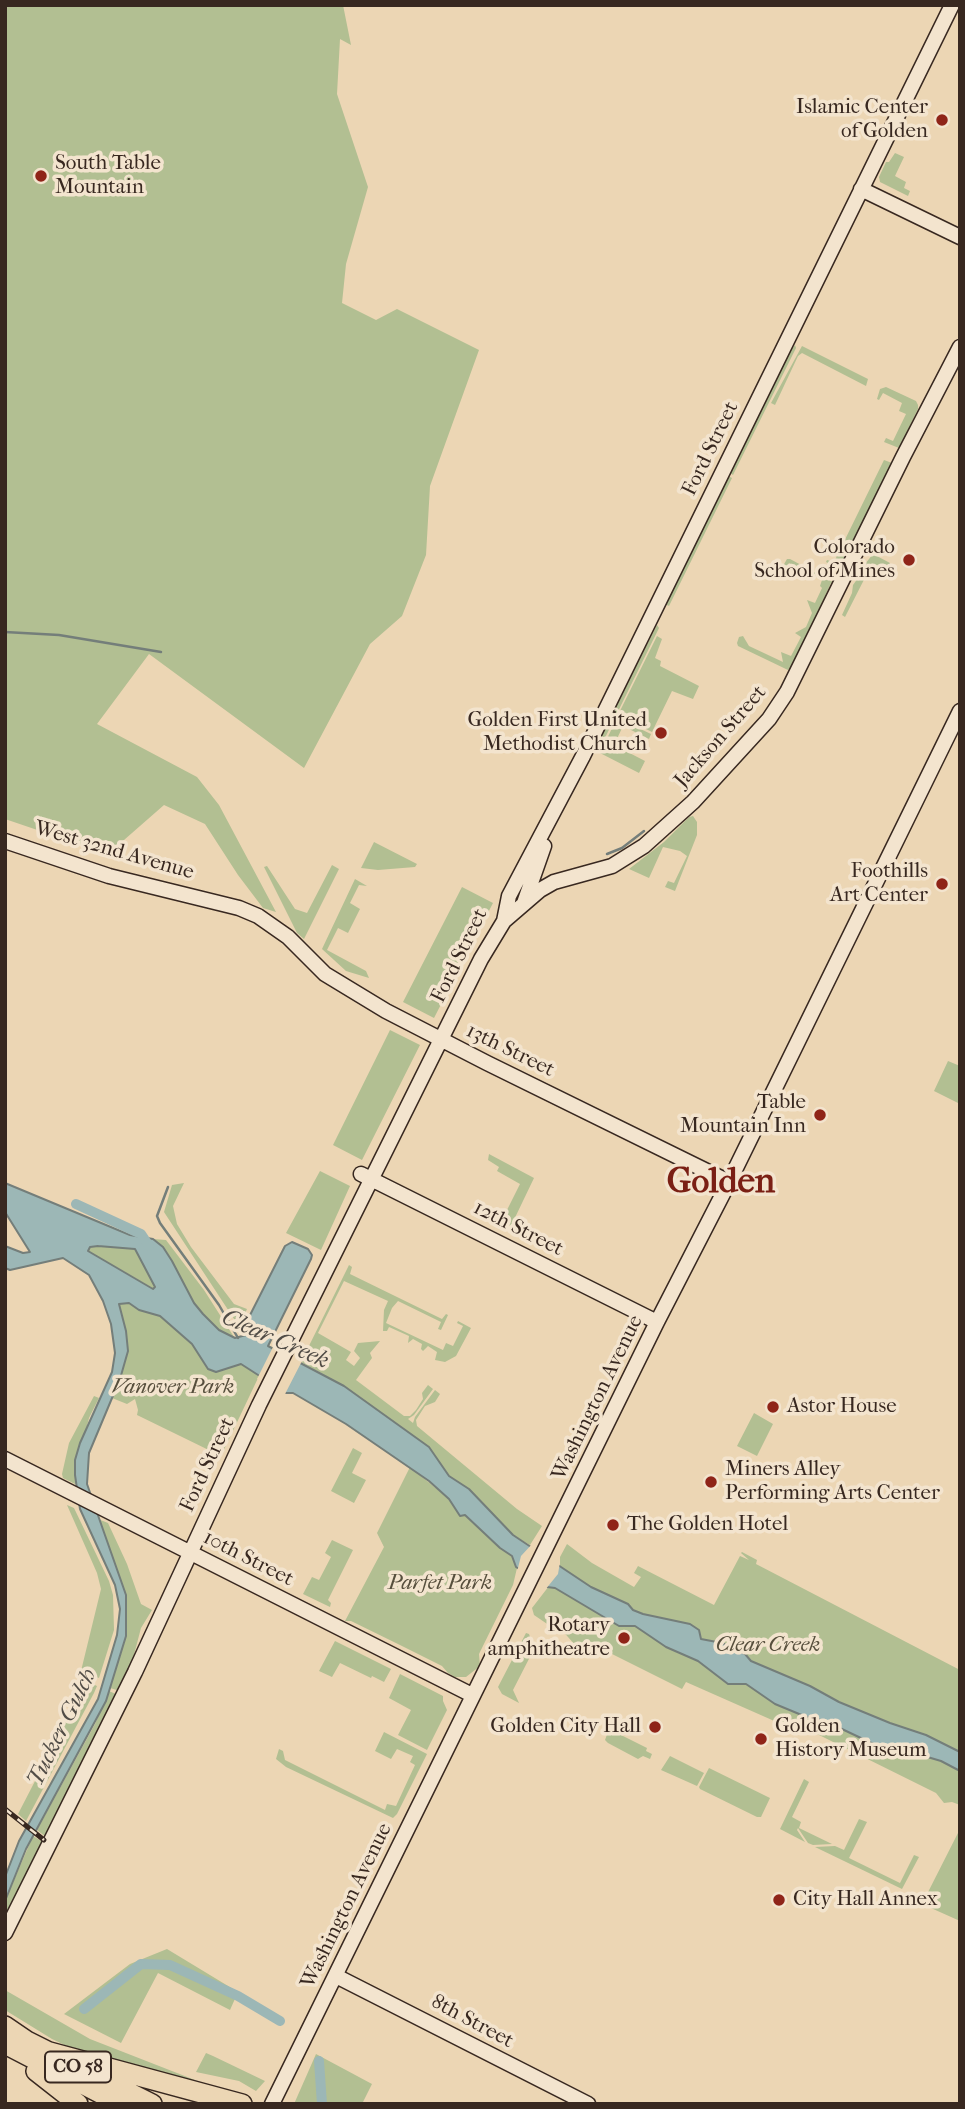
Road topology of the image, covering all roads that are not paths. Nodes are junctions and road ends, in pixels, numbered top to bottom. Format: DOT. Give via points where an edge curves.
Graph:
graph roads {
  1 [pos="952,5"];
  2 [pos="861,189"];
  3 [pos="960,237"];
  4 [pos="960,347"];
  5 [pos="960,711"];
  6 [pos="553,815"];
  7 [pos="5,841"];
  8 [pos="211,901"];
  9 [pos="523,904"];
  10 [pos="503,921"];
  11 [pos="442,1041"];
  12 [pos="367,1177"];
  13 [pos="729,1182"];
  14 [pos="657,1322"];
  15 [pos="5,1459"];
  16 [pos="190,1554"];
  17 [pos="472,1695"];
  18 [pos="6,1931"];
  19 [pos="336,1976"];
  20 [pos="5,2026"];
  21 [pos="5,2045"];
  22 [pos="46,2051"];
  23 [pos="79,2104"];
  24 [pos="121,2104"];
  25 [pos="152,2104"];
  26 [pos="242,2104"];
  27 [pos="272,2104"];
  28 [pos="589,2104"];
  1 -- 2 [label="main road, Ford Street"];
  2 -- 3 [label="main road"];
  2 -- 6 [label="main road, Ford Street"];
  4 -- 9 [label="main road, Jackson Street" via="788,692 773,713 693,802 645,845 612,866 554,882"];
  5 -- 13 [label="main road, Washington Avenue"];
  6 -- 9 [label="main road"];
  6 -- 10 [label="main road, Ford Street" via="509,896"];
  7 -- 8 [label="main road, West 32nd Avenue" via="109,876"];
  8 -- 11 [label="main road, 13th Street" via="258,916 288,937 325,974"];
  9 -- 10 [label="main road, Jackson Street"];
  10 -- 11 [label="main road, Ford Street"];
  11 -- 12 [label="main road, Ford Street"];
  11 -- 13 [label="main road, 13th Street"];
  12 -- 14 [label="main road, 12th Street"];
  12 -- 16 [label="main road, Ford Street"];
  13 -- 14 [label="main road, Washington Avenue"];
  14 -- 17 [label="main road, Washington Avenue"];
  15 -- 16 [label="main road, 10th Street"];
  16 -- 17 [label="main road, 10th Street"];
  16 -- 18 [label="main road, Ford Street"];
  17 -- 19 [label="main road, Washington Avenue"];
  19 -- 27 [label="main road, Washington Avenue"];
  19 -- 28 [label="main road, 8th Street"];
  20 -- 22 [label="highway, CO 58"];
  21 -- 23 [label="highway"];
  21 -- 24 [label="highway, CO 58"];
  22 -- 25 [label="highway, CO 58"];
  22 -- 26 [label="highway"];
}
